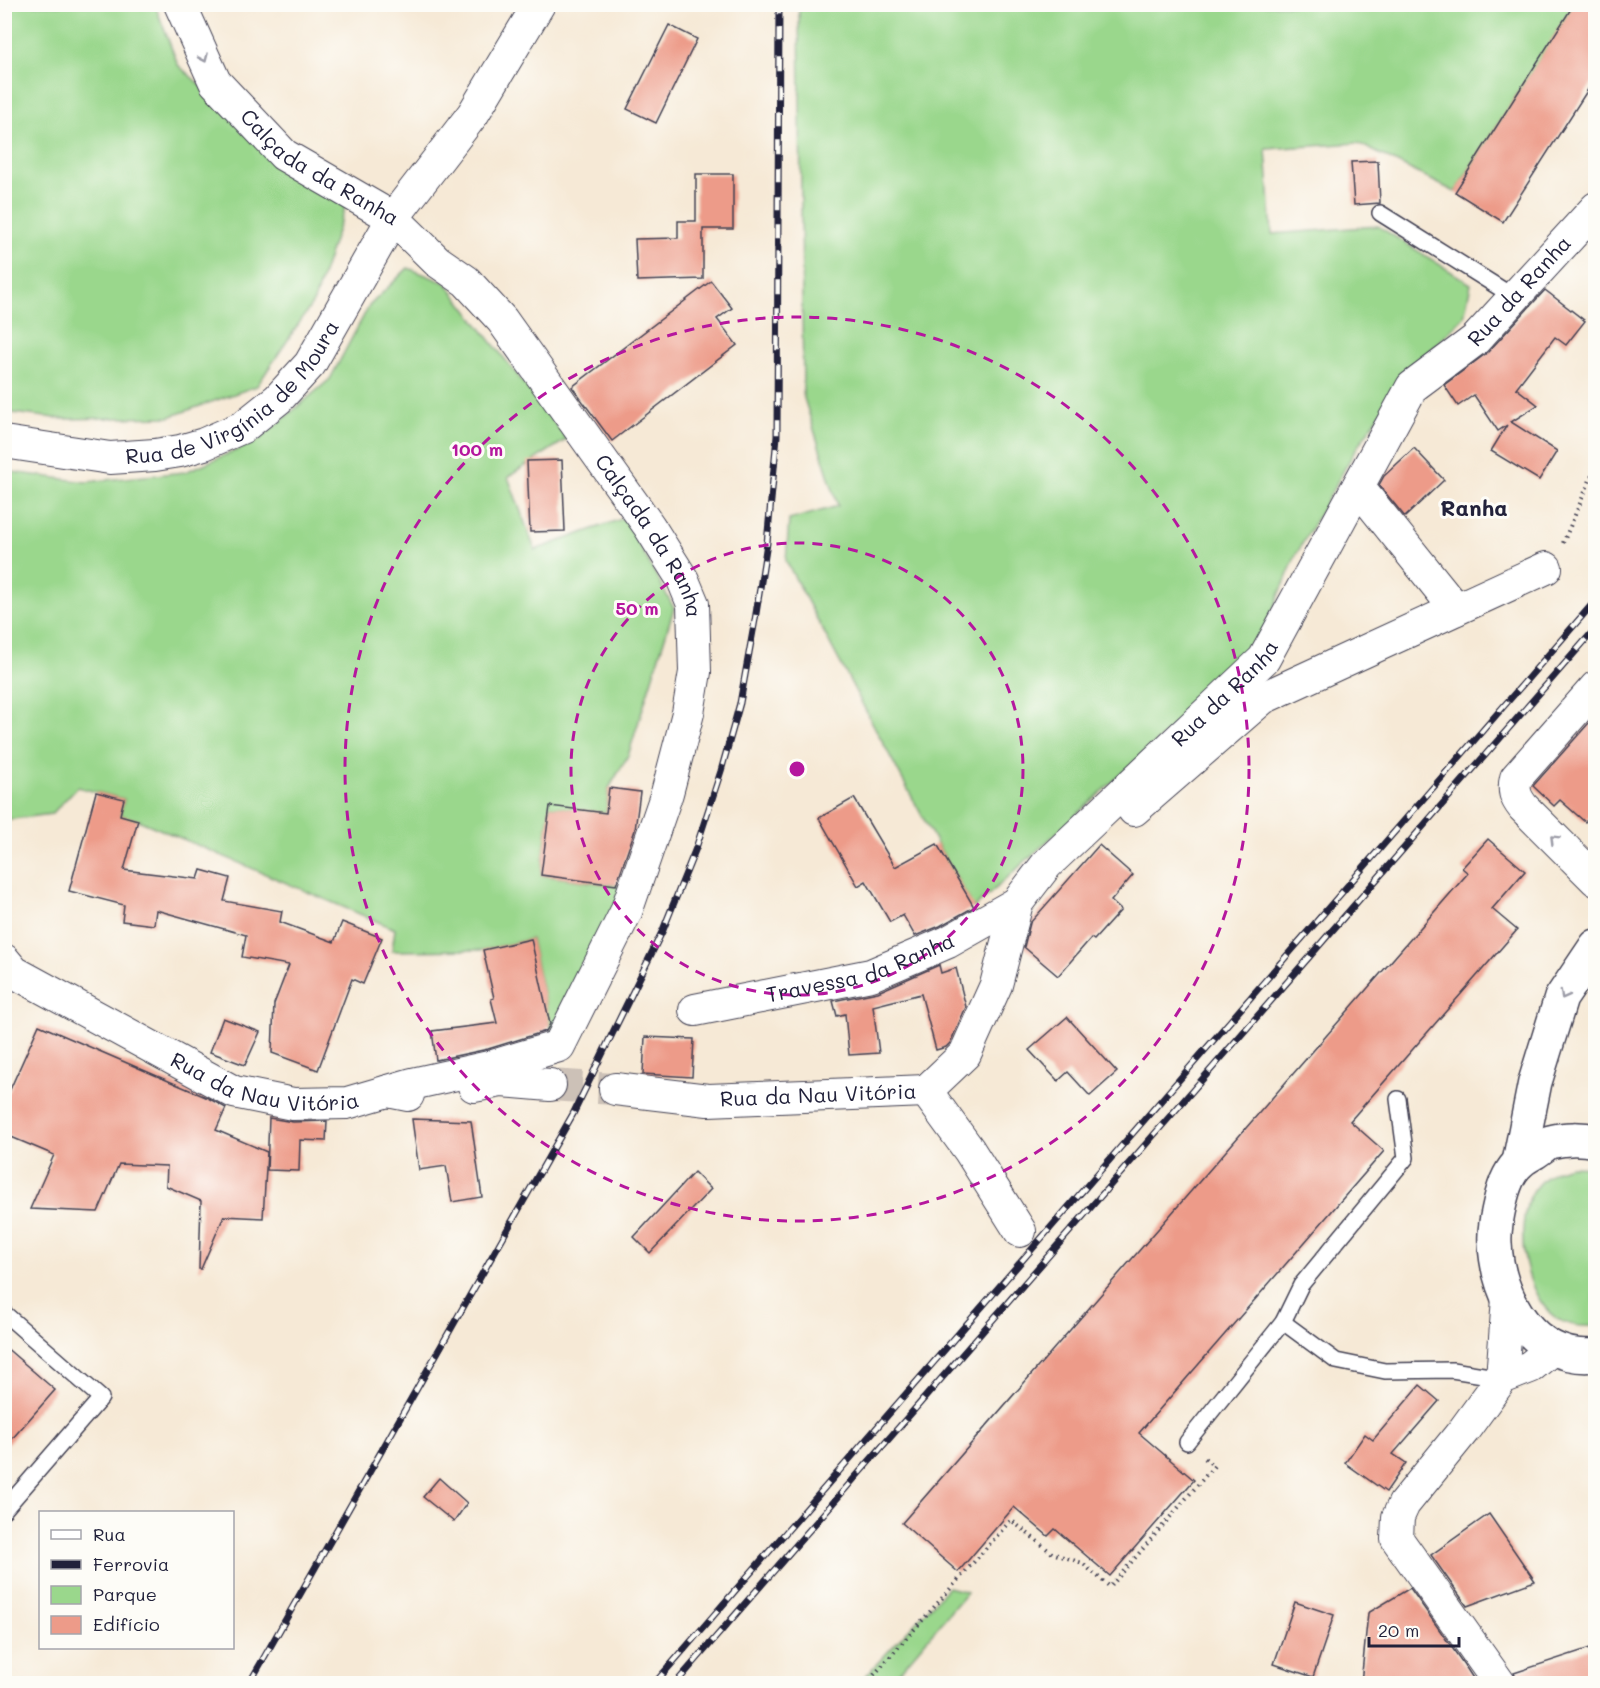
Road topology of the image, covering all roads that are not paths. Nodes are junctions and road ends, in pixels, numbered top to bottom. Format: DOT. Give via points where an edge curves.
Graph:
graph roads {
  1 [pos="180,4"];
  2 [pos="539,4"];
  3 [pos="1596,208"];
  4 [pos="1380,213"];
  5 [pos="393,218"];
  6 [pos="1514,297"];
  7 [pos="4,442"];
  8 [pos="1358,487"];
  9 [pos="1546,568"];
  10 [pos="1456,609"];
  11 [pos="1596,687"];
  12 [pos="1047,864"];
  13 [pos="1596,880"];
  14 [pos="1017,903"];
  15 [pos="1596,946"];
  16 [pos="4,960"];
  17 [pos="695,1010"];
  18 [pos="550,1085"];
  19 [pos="615,1089"];
  20 [pos="388,1091"];
  21 [pos="926,1091"];
  22 [pos="1398,1099"];
  23 [pos="1596,1141"];
  24 [pos="1519,1162"];
  25 [pos="1020,1231"];
  26 [pos="1508,1298"];
  27 [pos="4,1313"];
  28 [pos="1282,1322"];
  29 [pos="1552,1349"];
  30 [pos="1592,1360"];
  31 [pos="1502,1378"];
  32 [pos="1187,1442"];
  33 [pos="4,1510"];
  34 [pos="1500,1683"];
  1 -- 5 [label="street, Calçada da Ranha, one-way" via="215,82 284,155"];
  2 -- 5 [label="street, Rua de Virgínia de Moura" via="472,114"];
  3 -- 6 [label="street, Rua da Ranha"];
  4 -- 6 [label="lane"];
  5 -- 7 [label="street, Rua de Virgínia de Moura" via="310,364 278,399 243,427 180,451 110,458"];
  5 -- 20 [label="street, Calçada da Ranha" via="436,261 466,281 502,320 649,526 683,580 693,604 695,672 667,793 626,912 565,1035 493,1066"];
  6 -- 8 [label="street, Rua da Ranha" via="1475,340 1412,387"];
  8 -- 10 [label="street"];
  8 -- 12 [label="street, Rua da Ranha" via="1264,658"];
  9 -- 10 [label="street, Rua da Ranha"];
  10 -- 12 [label="street, Rua da Ranha" via="1263,698 1101,837"];
  13 -- 11 [label="street, one-way" via="1523,807 1514,787 1516,778"];
  12 -- 14 [label="street, Rua da Ranha"];
  14 -- 17 [label="street, Travessa da Ranha" via="948,942 871,975"];
  14 -- 21 [label="street, Rua da Ranha" via="996,986 965,1054"];
  15 -- 24 [label="main road, one-way" via="1561,998 1535,1082"];
  16 -- 20 [label="street, Rua da Nau Vitória" via="15,972 234,1092 304,1104 347,1103"];
  18 -- 20 [label="street, Rua da Nau Vitória" via="501,1081 414,1097"];
  19 -- 21 [label="street, Rua da Nau Vitória" via="708,1100"];
  21 -- 25 [label="street, Rua da Nau Vitória"];
  22 -- 28 [label="lane" via="1406,1158 1301,1285"];
  23 -- 24 [label="main road" via="1548,1142"];
  24 -- 26 [label="main road" via="1503,1191 1495,1223 1497,1264"];
  26 -- 29 [label="main road" via="1525,1327"];
  26 -- 31 [label="street"];
  27 -- 33 [label="lane" via="101,1398"];
  28 -- 31 [label="lane" via="1336,1361 1385,1371 1452,1370"];
  28 -- 32 [label="lane"];
  29 -- 30 [label="main road"];
  29 -- 31 [label="street" via="1530,1367"];
  31 -- 34 [label="street" via="1404,1504 1398,1517 1397,1539"];
}
